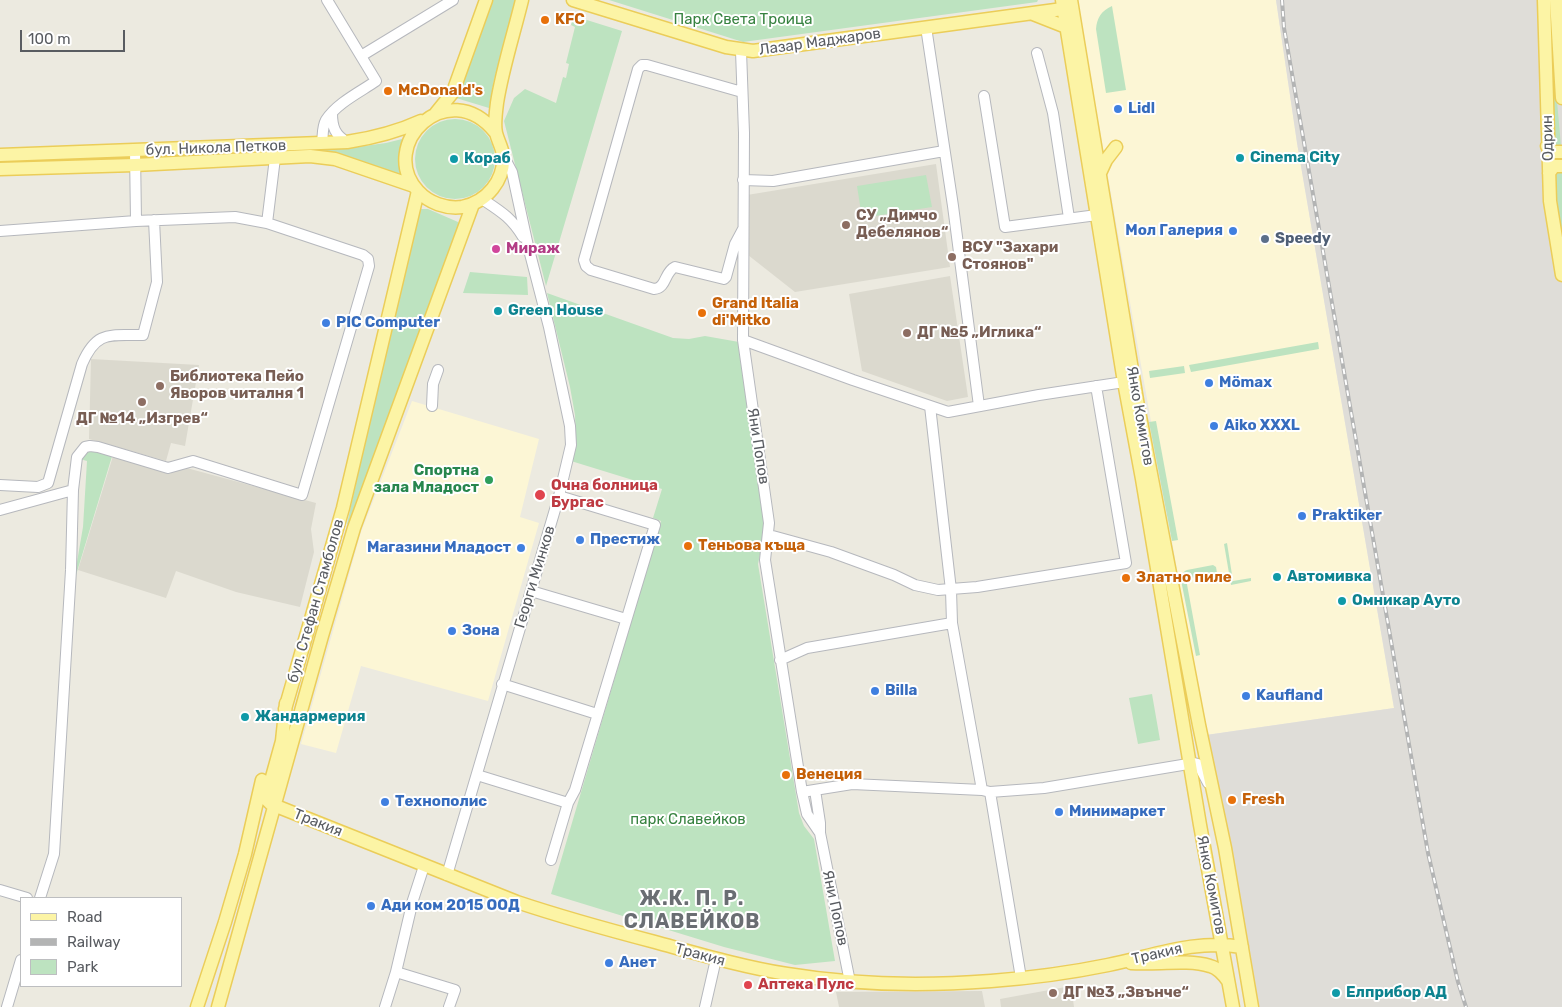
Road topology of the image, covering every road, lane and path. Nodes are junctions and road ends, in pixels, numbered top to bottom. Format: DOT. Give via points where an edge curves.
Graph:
graph roads {
  1 [pos="327,0"];
  2 [pos="453,0"];
  3 [pos="486,0"];
  4 [pos="522,0"];
  5 [pos="531,0"];
  6 [pos="573,0"];
  7 [pos="1046,0"];
  8 [pos="1544,0"];
  9 [pos="1556,0"];
  10 [pos="1067,4"];
  11 [pos="1032,13"];
  12 [pos="517,20"];
  13 [pos="926,27"];
  14 [pos="1066,27"];
  15 [pos="742,51"];
  16 [pos="1037,54"];
  17 [pos="361,56"];
  18 [pos="742,92"];
  19 [pos="984,96"];
  20 [pos="1562,98"];
  21 [pos="332,113"];
  22 [pos="432,116"];
  23 [pos="495,132"];
  24 [pos="347,142"];
  25 [pos="322,143"];
  26 [pos="1548,146"];
  27 [pos="1116,147"];
  28 [pos="135,151"];
  29 [pos="944,151"];
  30 [pos="1092,152"];
  31 [pos="1562,152"];
  32 [pos="0,155"];
  33 [pos="503,155"];
  34 [pos="275,158"];
  35 [pos="135,165"];
  36 [pos="1562,166"];
  37 [pos="0,169"];
  38 [pos="1100,173"];
  39 [pos="1548,173"];
  40 [pos="743,180"];
  41 [pos="416,189"];
  42 [pos="477,201"];
  43 [pos="1096,215"];
  44 [pos="1069,218"];
  45 [pos="154,220"];
  46 [pos="136,221"];
  47 [pos="267,223"];
  48 [pos="744,226"];
  49 [pos="0,231"];
  50 [pos="528,246"];
  51 [pos="1562,275"];
  52 [pos="743,340"];
  53 [pos="438,370"];
  54 [pos="1124,382"];
  55 [pos="1096,386"];
  56 [pos="432,406"];
  57 [pos="930,406"];
  58 [pos="979,406"];
  59 [pos="0,484"];
  60 [pos="74,490"];
  61 [pos="559,496"];
  62 [pos="0,510"];
  63 [pos="769,535"];
  64 [pos="951,590"];
  65 [pos="531,591"];
  66 [pos="626,619"];
  67 [pos="952,623"];
  68 [pos="780,660"];
  69 [pos="502,684"];
  70 [pos="286,703"];
  71 [pos="597,714"];
  72 [pos="1189,764"];
  73 [pos="477,775"];
  74 [pos="1211,787"];
  75 [pos="815,790"];
  76 [pos="986,791"];
  77 [pos="802,792"];
  78 [pos="568,803"];
  79 [pos="274,805"];
  80 [pos="1200,825"];
  81 [pos="1220,826"];
  82 [pos="820,834"];
  83 [pos="551,860"];
  84 [pos="424,866"];
  85 [pos="447,875"];
  86 [pos="0,890"];
  87 [pos="24,897"];
  88 [pos="40,897"];
  89 [pos="1217,918"];
  90 [pos="1196,946"];
  91 [pos="1242,947"];
  92 [pos="1223,950"];
  93 [pos="716,959"];
  94 [pos="20,963"];
  95 [pos="1119,963"];
  96 [pos="1187,963"];
  97 [pos="396,972"];
  98 [pos="1021,978"];
  99 [pos="1228,981"];
  100 [pos="850,982"];
  101 [pos="7,1007"];
  102 [pos="197,1007"];
  103 [pos="218,1007"];
  104 [pos="385,1007"];
  105 [pos="449,1007"];
  106 [pos="705,1007"];
  107 [pos="1233,1007"];
  108 [pos="1252,1007"];
  1 -- 17 [label="street"];
  2 -- 17 [label="street"];
  3 -- 22 [label="main road" via="453,92"];
  4 -- 12 [label="main road"];
  5 -- 12 [label="main road"];
  6 -- 15 [label="main road, Лазар Маджаров"];
  7 -- 11 [label="main road"];
  8 -- 26 [label="main road, Одрин"];
  9 -- 20 [label="main road, Одрин"];
  10 -- 11 [label="main road, Лазар Маджаров"];
  10 -- 14 [label="main road, Янко Комитов"];
  10 -- 30 [label="main road, Янко Комитов" via="1078,44"];
  11 -- 13 [label="main road, Лазар Маджаров"];
  11 -- 14 [label="main road"];
  12 -- 23 [label="main road" via="497,104"];
  13 -- 15 [label="main road, Лазар Маджаров"];
  13 -- 29 [label="street"];
  14 -- 30 [label="main road, Янко Комитов"];
  15 -- 18 [label="street, Яни Попов"];
  16 -- 44 [label="street" via="1053,114"];
  17 -- 21 [label="street" via="376,81"];
  18 -- 40 [label="street, Яни Попов"];
  18 -- 48 [label="street" via="647,65 638,69 584,260 591,270 654,289 662,286 669,270 674,267 724,278"];
  19 -- 44 [label="street" via="1005,227"];
  21 -- 24 [label="street" via="336,134"];
  21 -- 25 [label="street" via="326,120"];
  22 -- 23 [label="main road" via="455,110 474,114"];
  22 -- 24 [label="main road, бул. Никола Петков" via="402,129"];
  22 -- 41 [label="main road" via="412,134 406,155 409,176"];
  23 -- 33 [label="main road"];
  24 -- 25 [label="main road, бул. Никола Петков"];
  25 -- 28 [label="main road, бул. Никола Петков"];
  26 -- 31 [label="main road" via="1553,152"];
  26 -- 39 [label="main road, Одрин"];
  27 -- 38 [label="main road"];
  28 -- 32 [label="main road, бул. Никола Петков"];
  28 -- 35 [label="street"];
  29 -- 40 [label="street" via="773,180"];
  29 -- 58 [label="street"];
  30 -- 38 [label="main road, Янко Комитов"];
  30 -- 43 [label="main road, Янко Комитов"];
  33 -- 42 [label="main road" via="498,179 490,192"];
  33 -- 50 [label="street, Георги Минков" via="512,172"];
  34 -- 35 [label="main road, бул. Никола Петков"];
  34 -- 41 [label="main road, бул. Никола Петков" via="310,156 335,159"];
  34 -- 47 [label="street"];
  35 -- 37 [label="main road, бул. Никола Петков"];
  35 -- 46 [label="street"];
  36 -- 39 [label="main road" via="1554,166"];
  38 -- 74 [label="main road, Янко Комитов" via="1138,406"];
  39 -- 51 [label="main road, Одрин"];
  40 -- 48 [label="street, Яни Попов"];
  41 -- 42 [label="main road" via="427,199 449,207 461,207"];
  41 -- 70 [label="main road, бул. Стефан Стамболов" via="344,508"];
  42 -- 50 [label="street, Георги Минков" via="508,217"];
  42 -- 79 [label="main road, бул. Стефан Стамболов" via="354,528"];
  43 -- 44 [label="street"];
  43 -- 54 [label="main road, Янко Комитов"];
  45 -- 46 [label="street"];
  45 -- 47 [label="street" via="235,217"];
  45 -- 59 [label="street" via="157,282 143,335 98,339 87,352 48,483 38,486"];
  46 -- 49 [label="street"];
  47 -- 60 [label="street" via="364,255 369,266 302,494 193,461 168,468 90,446 80,451 77,457"];
  48 -- 52 [label="street, Яни Попов"];
  50 -- 61 [label="street, Георги Минков" via="570,426 571,445"];
  52 -- 57 [label="street"];
  52 -- 63 [label="street, Яни Попов"];
  53 -- 56 [label="street" via="433,384"];
  54 -- 55 [label="street"];
  54 -- 72 [label="main road, Янко Комитов"];
  55 -- 58 [label="street"];
  55 -- 64 [label="street" via="1126,563"];
  57 -- 58 [label="street" via="948,412"];
  57 -- 64 [label="street"];
  60 -- 62 [label="street"];
  60 -- 88 [label="street" via="54,854"];
  61 -- 65 [label="street, Георги Минков"];
  61 -- 66 [label="street" via="655,525"];
  63 -- 64 [label="street" via="831,552 915,585"];
  63 -- 68 [label="street, Яни Попов" via="764,560"];
  64 -- 67 [label="street"];
  65 -- 66 [label="street"];
  65 -- 69 [label="street, Георги Минков"];
  66 -- 71 [label="street"];
  67 -- 68 [label="street" via="807,648"];
  67 -- 76 [label="street"];
  68 -- 77 [label="street, Яни Попов"];
  69 -- 71 [label="street"];
  69 -- 73 [label="street, Георги Минков"];
  70 -- 79 [label="main road" via="282,741 267,795"];
  70 -- 102 [label="main road, бул. Стефан Стамболов" via="260,786 245,854"];
  71 -- 78 [label="street" via="575,790"];
  72 -- 74 [label="street, Янко Комитов" via="1198,764"];
  72 -- 76 [label="street" via="1044,788"];
  72 -- 80 [label="main road, Янко Комитов"];
  73 -- 78 [label="street"];
  73 -- 85 [label="street, Георги Минков"];
  74 -- 81 [label="main road, Янко Комитов"];
  75 -- 76 [label="street" via="852,784"];
  75 -- 77 [label="street"];
  75 -- 82 [label="street, Яни Попов"];
  76 -- 98 [label="street"];
  77 -- 82 [label="street, Яни Попов" via="807,814"];
  78 -- 83 [label="street"];
  79 -- 84 [label="main road, Тракия"];
  79 -- 103 [label="main road, бул. Стефан Стамболов"];
  80 -- 81 [label="main road" via="1208,832"];
  80 -- 89 [label="main road, Янко Комитов"];
  81 -- 91 [label="main road, Янко Комитов"];
  82 -- 100 [label="street, Яни Попов"];
  84 -- 85 [label="main road, Тракия"];
  84 -- 97 [label="street"];
  85 -- 93 [label="main road, Тракия" via="559,916"];
  86 -- 87 [label="street"];
  89 -- 90 [label="main road" via="1209,936"];
  89 -- 92 [label="main road, Янко Комитов"];
  90 -- 92 [label="main road, Тракия"];
  90 -- 95 [label="main road, Тракия"];
  91 -- 92 [label="main road"];
  91 -- 108 [label="main road, Янко Комитов"];
  92 -- 96 [label="main road"];
  92 -- 99 [label="main road, Янко Комитов"];
  93 -- 100 [label="main road, Тракия" via="788,974"];
  93 -- 106 [label="street"];
  94 -- 101 [label="street"];
  95 -- 96 [label="main road, Тракия"];
  95 -- 98 [label="main road, Тракия"];
  96 -- 99 [label="main road" via="1209,966 1221,972"];
  97 -- 104 [label="street"];
  97 -- 105 [label="street" via="455,990"];
  98 -- 100 [label="main road, Тракия" via="916,984"];
  99 -- 107 [label="main road, Янко Комитов"];
}
